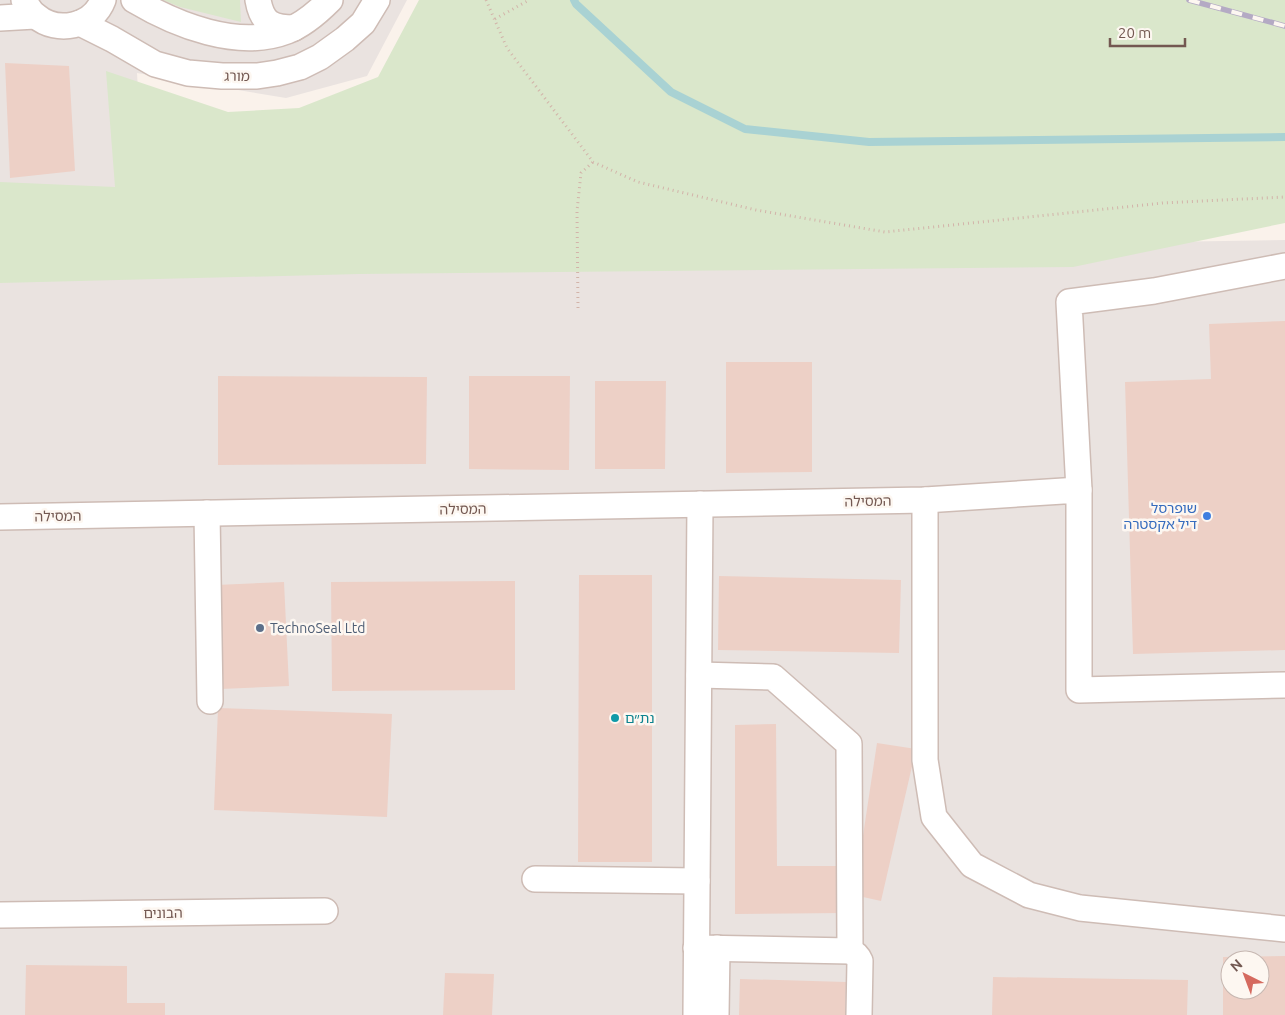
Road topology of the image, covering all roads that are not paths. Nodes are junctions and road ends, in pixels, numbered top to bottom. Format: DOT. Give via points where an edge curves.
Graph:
graph roads {
  1 [pos="103,0"];
  2 [pos="134,0"];
  3 [pos="258,0"];
  4 [pos="330,0"];
  5 [pos="377,0"];
  6 [pos="30,8"];
  7 [pos="0,18"];
  8 [pos="80,23"];
  9 [pos="294,28"];
  10 [pos="1285,266"];
  11 [pos="1079,490"];
  12 [pos="925,500"];
  13 [pos="700,504"];
  14 [pos="207,513"];
  15 [pos="0,517"];
  16 [pos="699,675"];
  17 [pos="1285,685"];
  18 [pos="210,701"];
  19 [pos="535,879"];
  20 [pos="697,881"];
  21 [pos="325,911"];
  22 [pos="0,915"];
  23 [pos="1285,929"];
  24 [pos="706,948"];
  25 [pos="850,951"];
  26 [pos="696,1015"];
  27 [pos="716,1015"];
  28 [pos="859,1015"];
  1 -- 8 [label="street" via="92,16"];
  2 -- 9 [label="street" via="156,13 223,36 266,37"];
  3 -- 9 [label="street" via="260,10 270,24"];
  4 -- 9 [label="street"];
  5 -- 8 [label="street, מורג" via="363,23 320,57 277,74 257,76 188,74 155,64"];
  6 -- 7 [label="street"];
  6 -- 8 [label="street" via="46,23 57,26"];
  10 -- 11 [label="street" via="1154,292 1069,302"];
  11 -- 12 [label="street, המסילה"];
  11 -- 17 [label="street" via="1079,690"];
  12 -- 13 [label="street, המסילה"];
  12 -- 23 [label="street" via="925,760 934,817 972,864 1029,895 1080,908"];
  13 -- 14 [label="street, המסילה"];
  13 -- 16 [label="street"];
  14 -- 15 [label="street, המסילה"];
  14 -- 18 [label="street"];
  16 -- 20 [label="street"];
  16 -- 25 [label="street" via="773,677 848,744"];
  19 -- 20 [label="street"];
  20 -- 24 [label="street"];
  21 -- 22 [label="street, הבונים"];
  24 -- 25 [label="street"];
  24 -- 26 [label="street"];
  24 -- 27 [label="street"];
  25 -- 28 [label="street" via="860,961"];
}
